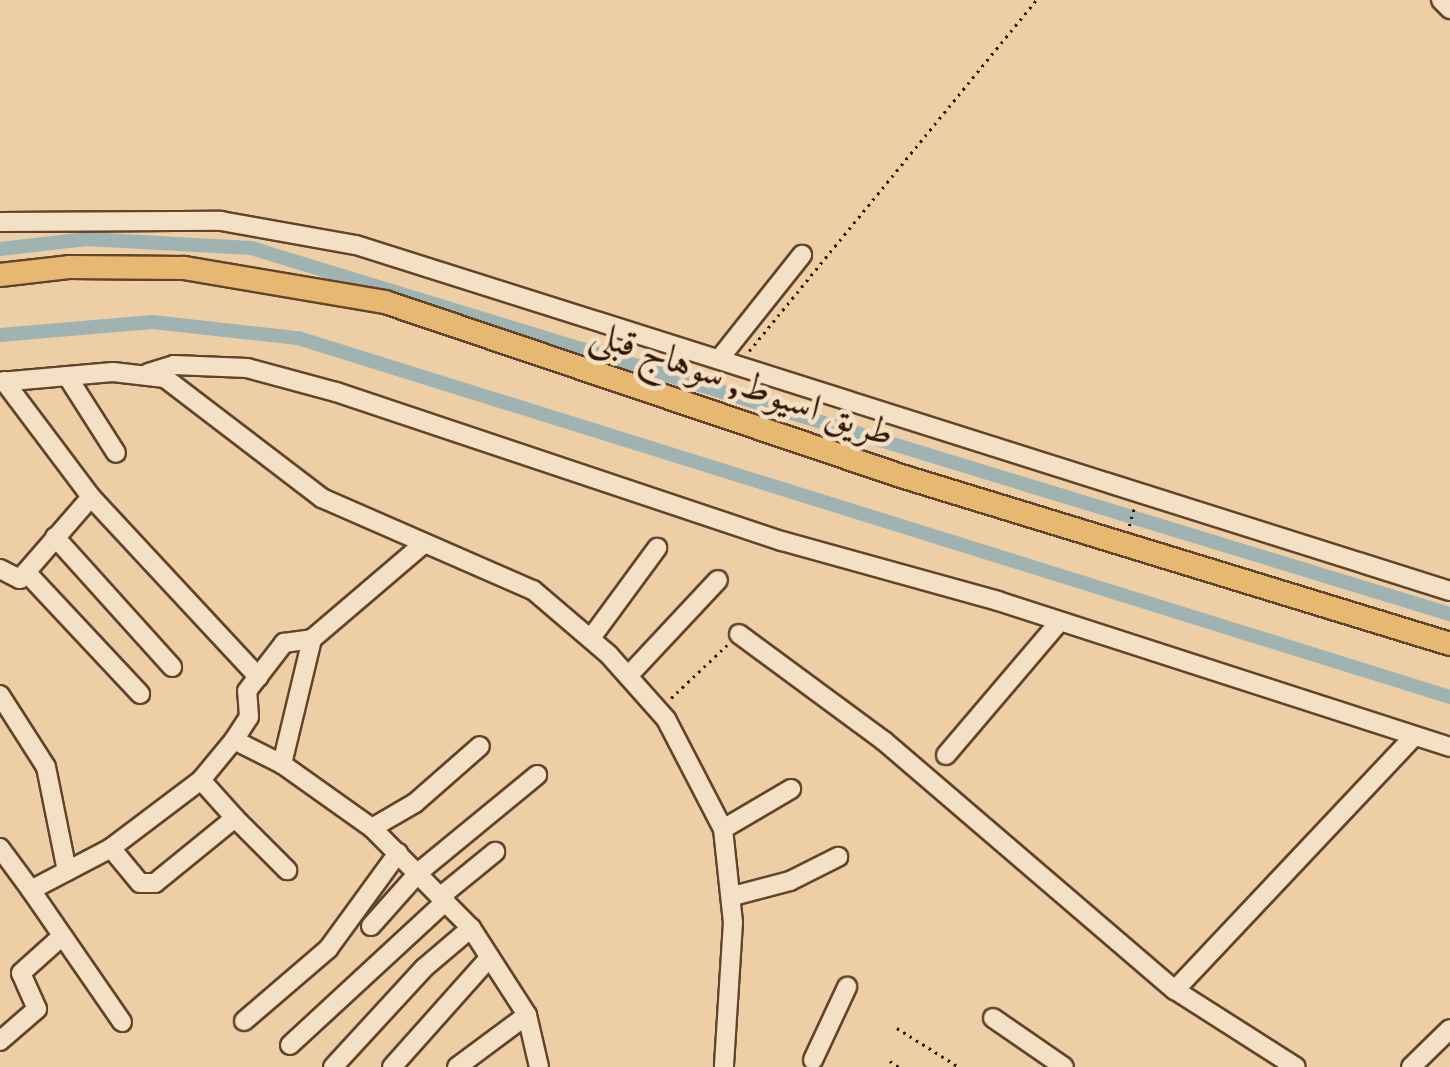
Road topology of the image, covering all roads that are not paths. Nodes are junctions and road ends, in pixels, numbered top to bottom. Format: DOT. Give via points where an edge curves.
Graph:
graph roads {
  1 [pos="1442,0"];
  2 [pos="1450,8"];
  3 [pos="0,222"];
  4 [pos="802,254"];
  5 [pos="0,275"];
  6 [pos="720,358"];
  7 [pos="148,373"];
  8 [pos="67,376"];
  9 [pos="2,382"];
  10 [pos="116,453"];
  11 [pos="91,497"];
  12 [pos="55,537"];
  13 [pos="421,546"];
  14 [pos="657,548"];
  15 [pos="0,569"];
  16 [pos="26,572"];
  17 [pos="718,580"];
  18 [pos="1450,591"];
  19 [pos="1059,622"];
  20 [pos="739,634"];
  21 [pos="591,638"];
  22 [pos="312,639"];
  23 [pos="1450,644"];
  24 [pos="172,667"];
  25 [pos="629,675"];
  26 [pos="258,677"];
  27 [pos="140,694"];
  28 [pos="0,695"];
  29 [pos="1414,736"];
  30 [pos="234,740"];
  31 [pos="480,746"];
  32 [pos="1450,747"];
  33 [pos="946,755"];
  34 [pos="282,764"];
  35 [pos="537,774"];
  36 [pos="201,780"];
  37 [pos="791,789"];
  38 [pos="235,818"];
  39 [pos="372,828"];
  40 [pos="723,829"];
  41 [pos="111,848"];
  42 [pos="494,852"];
  43 [pos="2,853"];
  44 [pos="398,854"];
  45 [pos="838,856"];
  46 [pos="287,870"];
  47 [pos="67,871"];
  48 [pos="419,872"];
  49 [pos="30,890"];
  50 [pos="733,896"];
  51 [pos="444,898"];
  52 [pos="371,926"];
  53 [pos="471,928"];
  54 [pos="60,938"];
  55 [pos="490,957"];
  56 [pos="847,987"];
  57 [pos="1175,990"];
  58 [pos="527,1016"];
  59 [pos="993,1018"];
  60 [pos="244,1021"];
  61 [pos="122,1022"];
  62 [pos="1450,1029"];
  63 [pos="0,1041"];
  64 [pos="290,1045"];
  65 [pos="815,1065"];
  66 [pos="537,1066"];
  67 [pos="333,1067"];
  68 [pos="392,1067"];
  69 [pos="457,1067"];
  70 [pos="724,1067"];
  71 [pos="1064,1067"];
  72 [pos="1296,1067"];
  73 [pos="1411,1067"];
  1 -- 2 [label="street"];
  3 -- 6 [label="street" via="159,218 312,236"];
  4 -- 6 [label="street"];
  5 -- 23 [label="main road, طريق اسيوط, سوهاج قبلى" via="69,267 184,268 385,302 938,488"];
  6 -- 18 [label="street"];
  7 -- 8 [label="street"];
  7 -- 13 [label="street" via="173,382 310,490"];
  7 -- 19 [label="street" via="174,365 247,368 336,392 782,541"];
  8 -- 9 [label="street"];
  8 -- 10 [label="street"];
  9 -- 11 [label="street"];
  11 -- 12 [label="street"];
  11 -- 26 [label="street"];
  12 -- 16 [label="street"];
  12 -- 24 [label="street"];
  13 -- 21 [label="street" via="533,590"];
  13 -- 22 [label="street"];
  14 -- 21 [label="street"];
  15 -- 16 [label="street" via="14,582"];
  16 -- 27 [label="street"];
  17 -- 25 [label="street"];
  19 -- 29 [label="street"];
  19 -- 33 [label="street"];
  20 -- 57 [label="street" via="884,741"];
  21 -- 25 [label="street"];
  22 -- 26 [label="street" via="284,643"];
  22 -- 34 [label="street"];
  25 -- 40 [label="street" via="659,709"];
  26 -- 30 [label="street" via="247,691 248,717"];
  28 -- 47 [label="street" via="46,767"];
  29 -- 32 [label="street"];
  29 -- 57 [label="street"];
  30 -- 34 [label="street"];
  30 -- 36 [label="street"];
  31 -- 39 [label="street" via="414,803"];
  34 -- 39 [label="street"];
  35 -- 48 [label="street"];
  36 -- 38 [label="street"];
  36 -- 41 [label="street"];
  37 -- 40 [label="street"];
  38 -- 41 [label="street" via="151,886 140,883"];
  38 -- 46 [label="street"];
  39 -- 44 [label="street"];
  40 -- 50 [label="street"];
  41 -- 47 [label="street"];
  42 -- 51 [label="street"];
  43 -- 49 [label="street"];
  44 -- 48 [label="street"];
  44 -- 60 [label="street" via="328,949"];
  45 -- 50 [label="street" via="790,881"];
  47 -- 49 [label="street"];
  48 -- 51 [label="street"];
  48 -- 52 [label="street"];
  49 -- 54 [label="street"];
  50 -- 70 [label="street"];
  51 -- 53 [label="street"];
  51 -- 64 [label="street"];
  53 -- 55 [label="street"];
  53 -- 67 [label="street" via="424,968"];
  54 -- 61 [label="street"];
  54 -- 63 [label="street" via="21,973 37,1008"];
  55 -- 58 [label="street"];
  55 -- 68 [label="street"];
  56 -- 65 [label="street"];
  57 -- 72 [label="street"];
  58 -- 66 [label="street"];
  58 -- 69 [label="street"];
  59 -- 71 [label="street"];
  62 -- 73 [label="street"];
}
